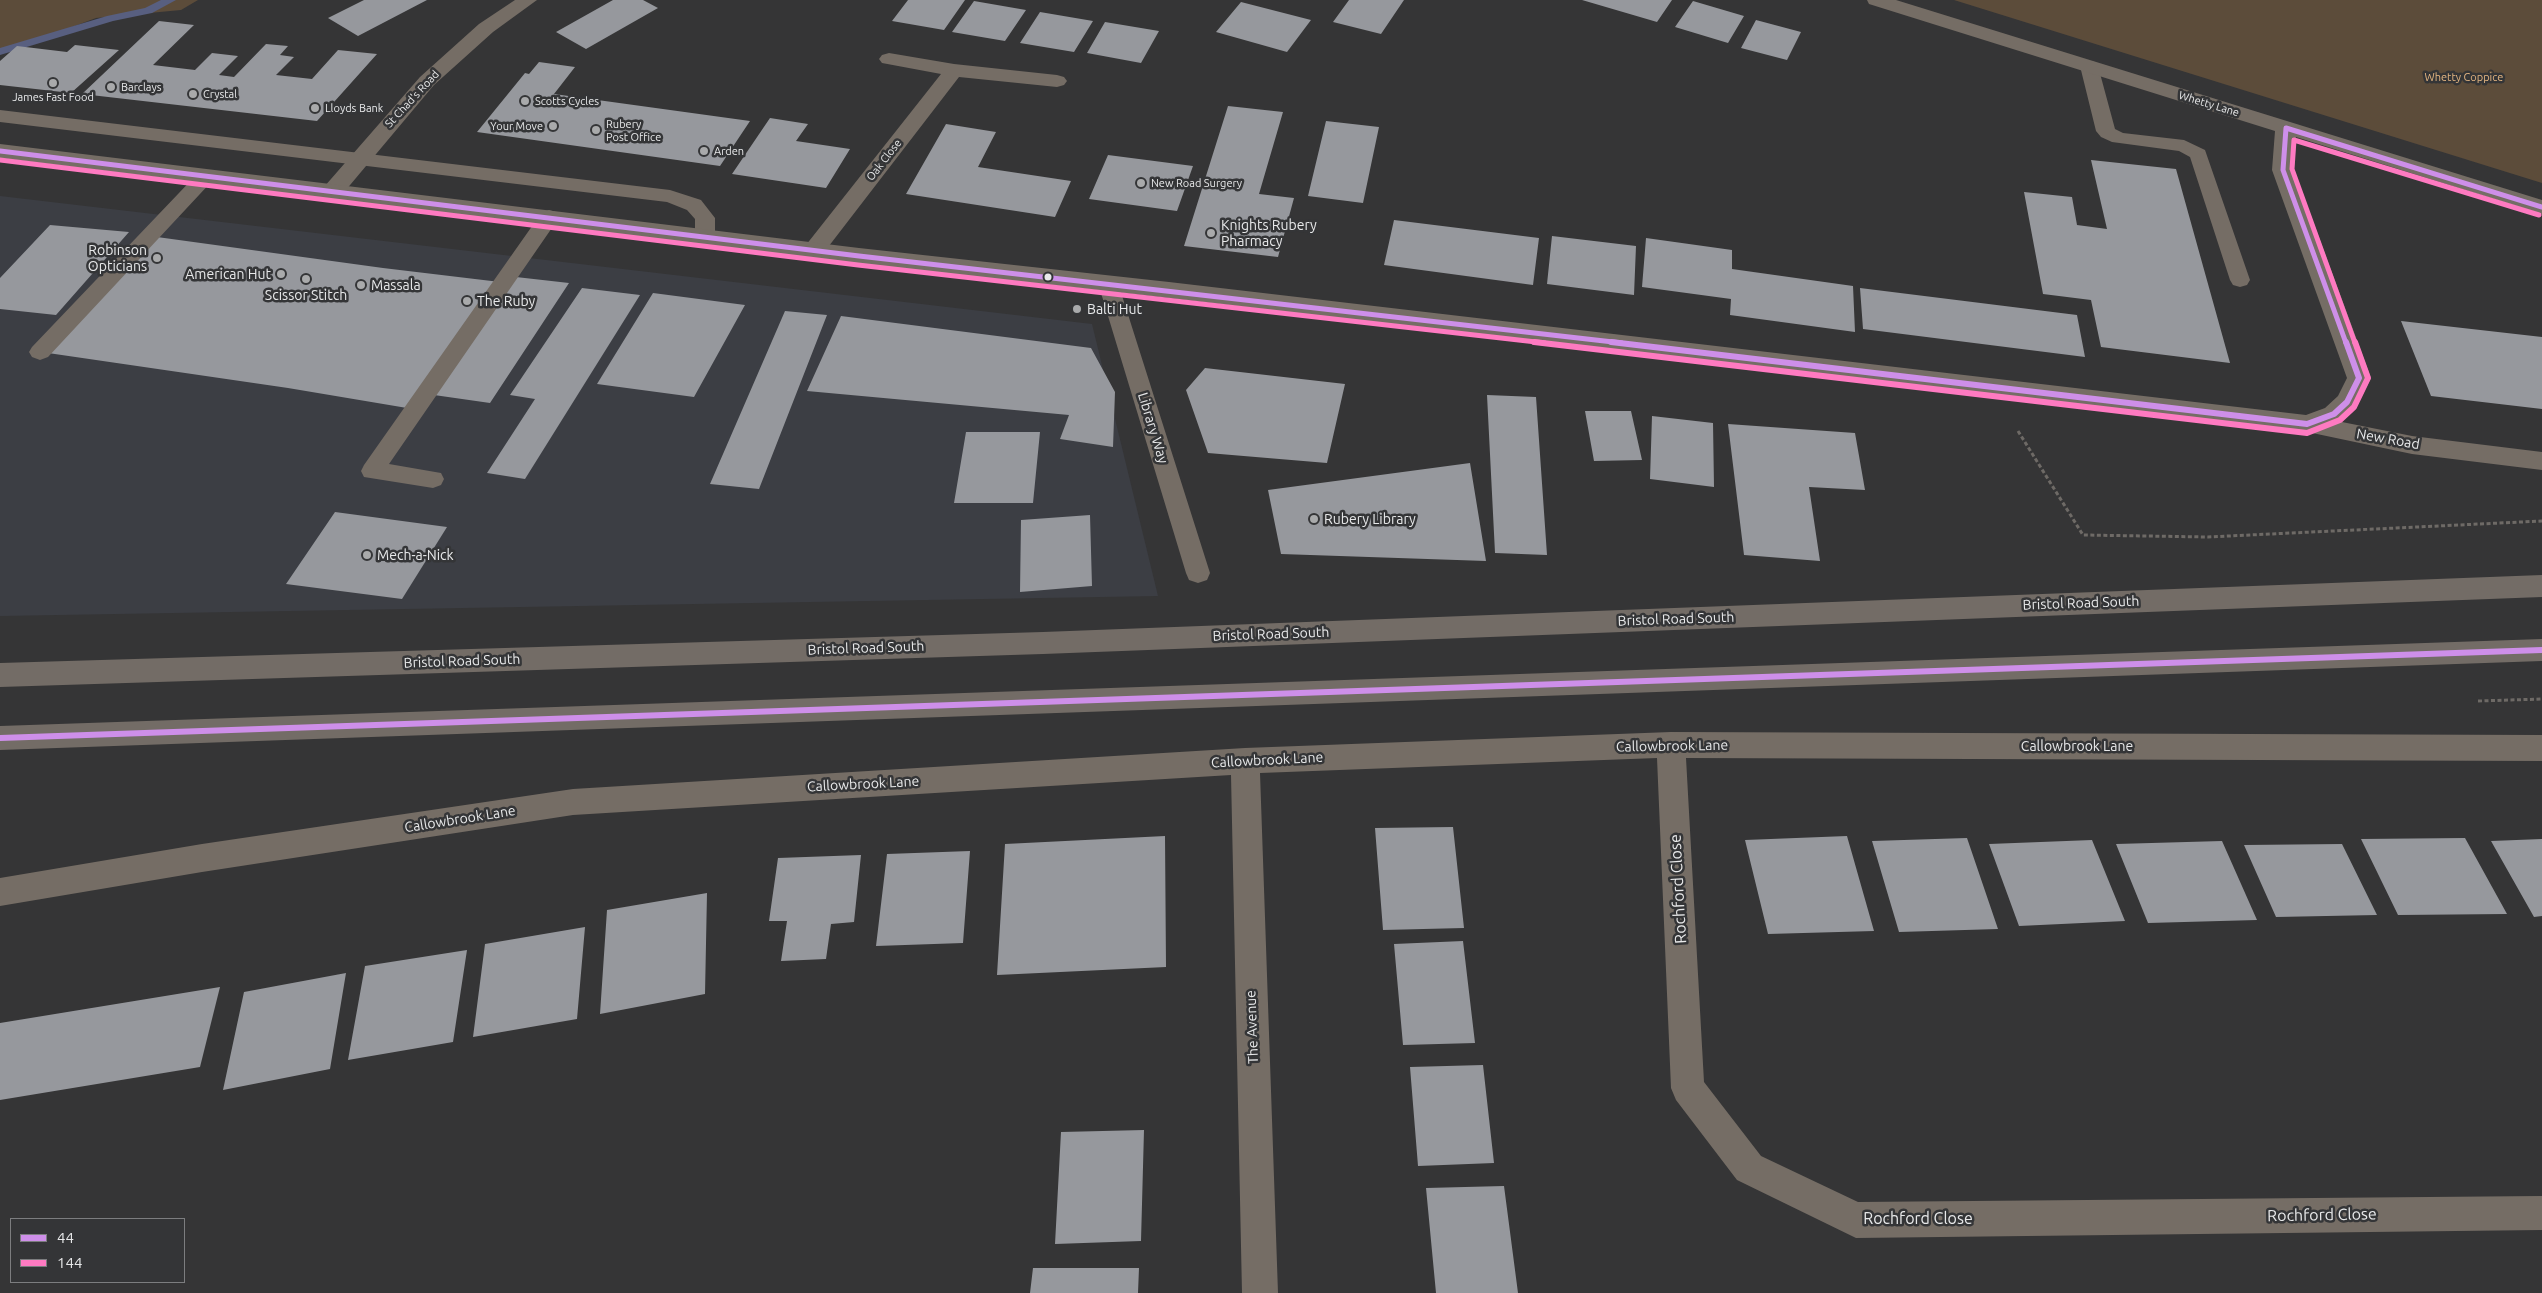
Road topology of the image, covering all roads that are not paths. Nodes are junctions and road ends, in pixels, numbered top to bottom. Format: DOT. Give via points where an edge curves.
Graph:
graph roads {
  1 [pos="528,0"];
  2 [pos="1876,0"];
  3 [pos="889,59"];
  4 [pos="2089,66"];
  5 [pos="954,70"];
  6 [pos="1057,81"];
  7 [pos="0,116"];
  8 [pos="2286,128"];
  9 [pos="0,151"];
  10 [pos="358,160"];
  11 [pos="206,176"];
  12 [pos="332,192"];
  13 [pos="2542,207"];
  14 [pos="549,217"];
  15 [pos="705,237"];
  16 [pos="814,250"];
  17 [pos="2240,280"];
  18 [pos="1108,283"];
  19 [pos="40,352"];
  20 [pos="2307,424"];
  21 [pos="2542,461"];
  22 [pos="433,479"];
  23 [pos="1198,573"];
  24 [pos="2542,586"];
  25 [pos="2542,650"];
  26 [pos="0,675"];
  27 [pos="0,738"];
  28 [pos="1671,745"];
  29 [pos="2542,748"];
  30 [pos="1245,761"];
  31 [pos="0,892"];
  32 [pos="2542,1213"];
  33 [pos="1260,1293"];
  1 -- 10 [label="street, St Chad's Road" via="486,28 427,81"];
  2 -- 4 [label="street, Whetty Lane"];
  3 -- 5 [label="street"];
  4 -- 8 [label="street, Whetty Lane"];
  4 -- 17 [label="lane" via="2103,127 2108,133 2119,138 2184,146 2198,154"];
  5 -- 6 [label="street"];
  5 -- 16 [label="street, Oak Close"];
  7 -- 10 [label="lane"];
  8 -- 13 [label="street, Whetty Lane"];
  8 -- 20 [label="street" via="2283,170 2359,378 2347,402 2334,414"];
  9 -- 11 [label="street, New Road"];
  10 -- 12 [label="street, St Chad's Road"];
  10 -- 15 [label="lane" via="670,196 694,205 705,218"];
  11 -- 12 [label="street, New Road"];
  11 -- 19 [label="lane"];
  12 -- 14 [label="street, New Road"];
  14 -- 15 [label="street, New Road"];
  14 -- 22 [label="lane" via="372,471"];
  15 -- 16 [label="street, New Road"];
  16 -- 18 [label="street, New Road"];
  18 -- 20 [label="street, New Road"];
  18 -- 23 [label="lane, Library Way"];
  20 -- 21 [label="street, New Road" via="2412,445"];
  24 -- 26 [label="highway, Bristol Road South" via="1033,643"];
  25 -- 27 [label="highway"];
  28 -- 29 [label="street, Callowbrook Lane"];
  28 -- 30 [label="street, Callowbrook Lane"];
  28 -- 32 [label="street, Rochford Close" via="1688,1088 1749,1168 1856,1220"];
  30 -- 31 [label="street, Callowbrook Lane" via="573,802"];
  30 -- 33 [label="street, The Avenue"];
}
